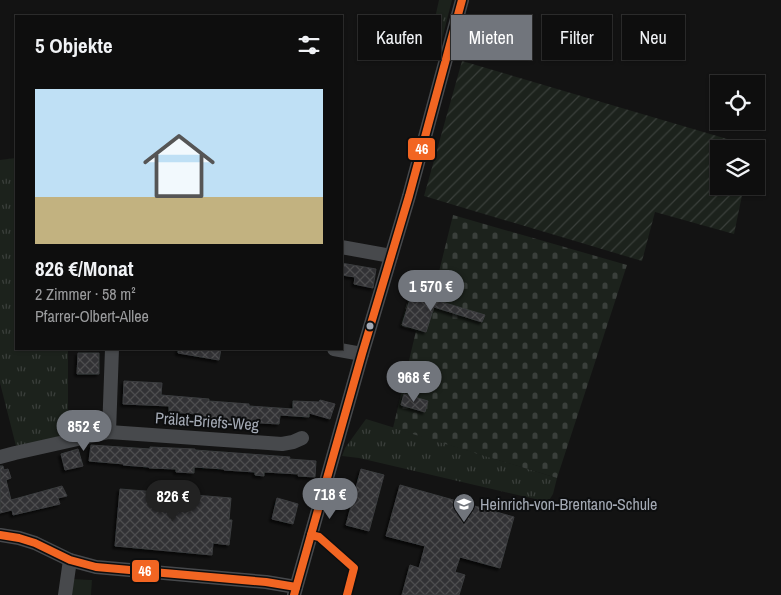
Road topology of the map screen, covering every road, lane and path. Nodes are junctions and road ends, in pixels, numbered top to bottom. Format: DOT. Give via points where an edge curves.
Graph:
graph roads {
  1 [pos="462,0"];
  2 [pos="343,247"];
  3 [pos="391,256"];
  4 [pos="112,350"];
  5 [pos="340,350"];
  6 [pos="362,354"];
  7 [pos="109,432"];
  8 [pos="302,438"];
  9 [pos="0,457"];
  10 [pos="0,535"];
  11 [pos="70,560"];
  12 [pos="295,591"];
  13 [pos="65,595"];
  1 -- 3 [label="street"];
  2 -- 3 [label="street"];
  3 -- 6 [label="street"];
  4 -- 7 [label="street"];
  5 -- 6 [label="street"];
  6 -- 12 [label="street"];
  7 -- 8 [label="street, Prälat-Briefs-Weg" via="282,444"];
  7 -- 9 [label="street, Prälat-Briefs-Weg"];
  10 -- 11 [label="street" via="35,543"];
  11 -- 12 [label="street" via="96,567 266,582"];
  11 -- 13 [label="street"];
}
